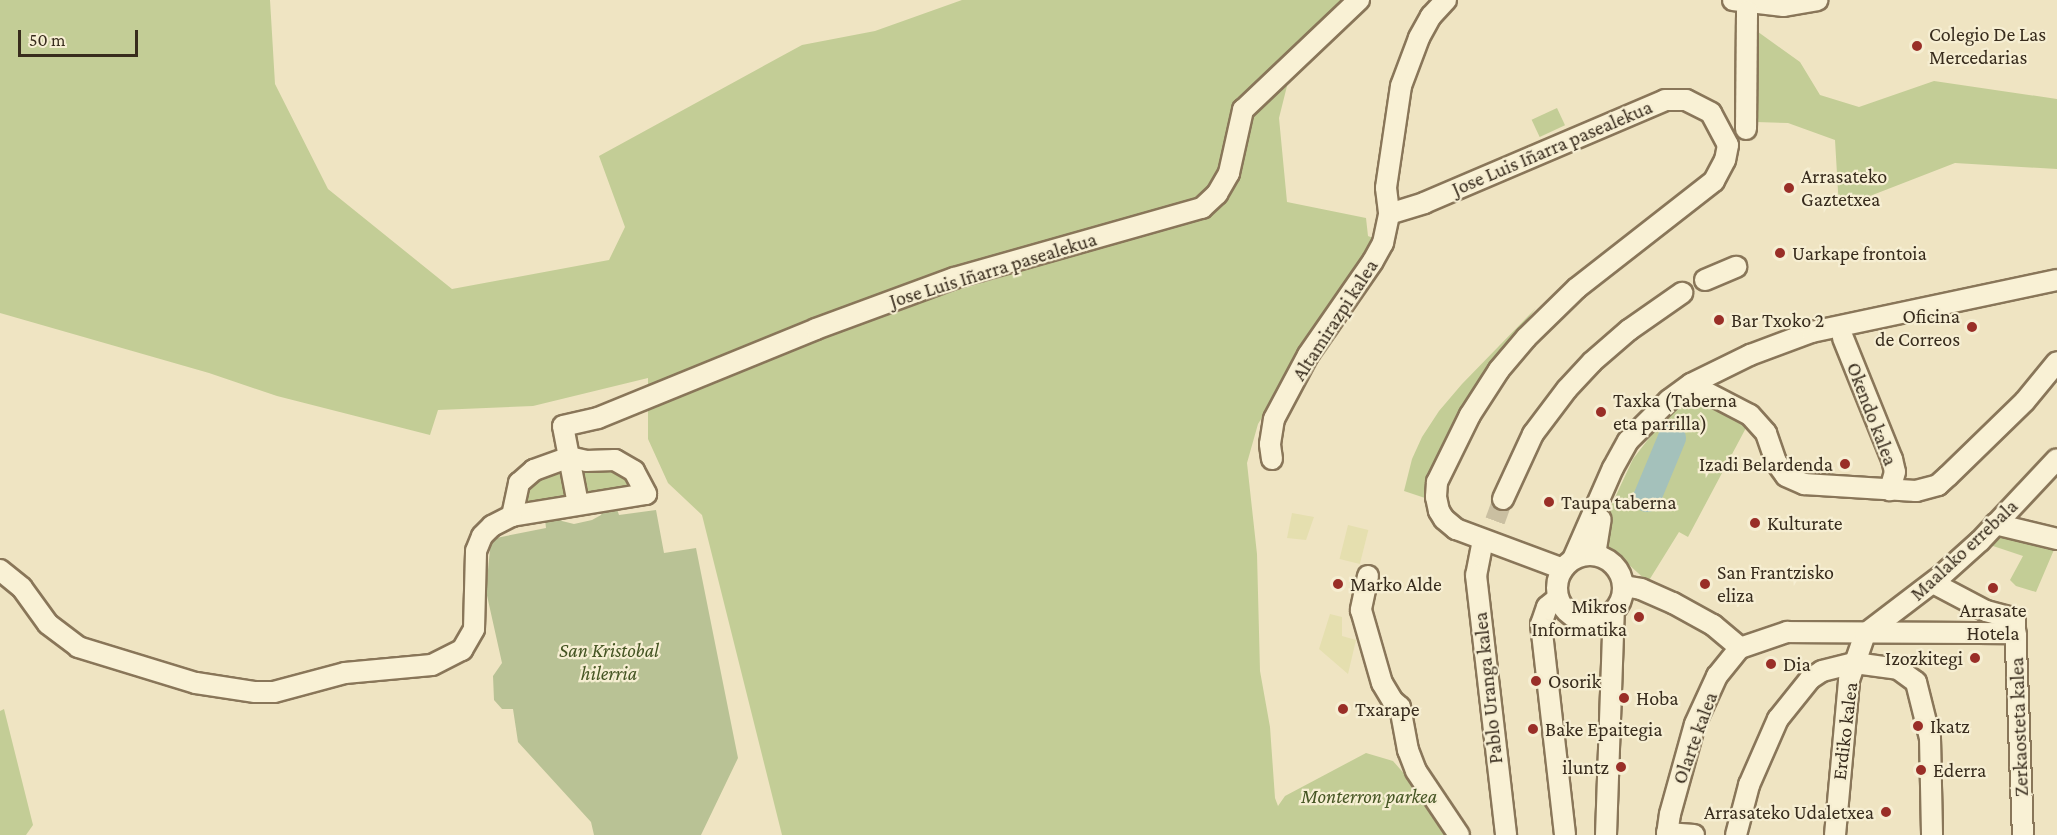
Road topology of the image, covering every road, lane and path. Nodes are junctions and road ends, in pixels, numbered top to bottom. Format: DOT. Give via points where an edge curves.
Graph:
graph roads {
  1 [pos="1359,0"];
  2 [pos="1446,0"];
  3 [pos="1817,0"];
  4 [pos="1740,5"];
  5 [pos="1747,121"];
  6 [pos="1389,214"];
  7 [pos="2057,280"];
  8 [pos="1682,293"];
  9 [pos="2057,293"];
  10 [pos="1843,338"];
  11 [pos="2057,362"];
  12 [pos="1700,389"];
  13 [pos="568,457"];
  14 [pos="1272,459"];
  15 [pos="2057,459"];
  16 [pos="1890,490"];
  17 [pos="1503,499"];
  18 [pos="579,504"];
  19 [pos="512,516"];
  20 [pos="1995,524"];
  21 [pos="2057,539"];
  22 [pos="1483,540"];
  23 [pos="1595,555"];
  24 [pos="1568,564"];
  25 [pos="0,570"];
  26 [pos="1368,576"];
  27 [pos="1933,583"];
  28 [pos="1632,587"];
  29 [pos="1558,598"];
  30 [pos="1607,615"];
  31 [pos="2015,626"];
  32 [pos="1864,634"];
  33 [pos="1740,648"];
  34 [pos="1855,663"];
  35 [pos="1667,834"];
  36 [pos="1459,835"];
  37 [pos="1506,835"];
  38 [pos="1565,835"];
  39 [pos="1595,835"];
  40 [pos="1606,835"];
  41 [pos="1694,835"];
  42 [pos="1736,835"];
  43 [pos="1835,835"];
  44 [pos="1932,835"];
  45 [pos="2023,835"];
  1 -- 13 [label="street, Jose Luis Iñarra pasealekua" via="1243,110 1229,173 1217,194 1202,208 954,278 816,329 598,418 563,426"];
  2 -- 6 [label="street" via="1427,24 1401,86 1386,188"];
  3 -- 4 [label="street" via="1784,6"];
  4 -- 5 [label="street"];
  6 -- 14 [label="street, Altamirazpi kalea" via="1383,243 1373,261 1308,354 1274,419"];
  6 -- 22 [label="street, Jose Luis Iñarra pasealekua" via="1424,203 1665,100 1686,100 1711,113 1728,145 1714,181 1577,288 1499,370 1470,415 1437,482 1436,497 1444,519 1456,529"];
  7 -- 24 [label="street" via="1812,332 1750,355 1691,384 1628,441"];
  8 -- 17 [label="street" via="1629,330 1567,389 1533,434"];
  9 -- 10 [label="street"];
  10 -- 12 [label="street" via="1792,349"];
  10 -- 16 [label="street, Okendo kalea" via="1892,459 1895,472"];
  11 -- 16 [label="street" via="2025,401 1938,485 1916,491"];
  12 -- 16 [label="street" via="1750,416 1766,433 1776,462 1786,476 1804,483"];
  12 -- 23 [label="street" via="1659,418 1636,444 1602,514"];
  13 -- 18 [label="street"];
  13 -- 18 [label="street" via="615,460 634,471 646,494"];
  13 -- 19 [label="street" via="534,470 519,483"];
  15 -- 20 [label="street, Maalako errebala"];
  18 -- 19 [label="street"];
  19 -- 25 [label="street" via="492,526 482,536 476,551 474,629 462,650 432,665 345,673 274,692 196,683 78,647 48,624 22,588"];
  20 -- 21 [label="street"];
  20 -- 27 [label="street, Maalako errebala"];
  22 -- 24 [label="street"];
  22 -- 37 [label="street, Pablo Uranga kalea" via="1476,575"];
  23 -- 24 [label="street"];
  23 -- 28 [label="street" via="1615,565"];
  24 -- 29 [label="street" via="1557,583"];
  26 -- 36 [label="street" via="1361,610 1382,683 1400,707 1416,771"];
  27 -- 31 [label="street"];
  27 -- 32 [label="street, Maalako errebala"];
  28 -- 30 [label="street"];
  28 -- 33 [label="street" via="1669,601 1713,625"];
  29 -- 30 [label="street" via="1563,607 1580,619"];
  29 -- 38 [label="street" via="1547,607 1540,624"];
  30 -- 39 [label="street"];
  30 -- 40 [label="street"];
  31 -- 32 [label="street"];
  31 -- 45 [label="street, Zerkaosteta kalea"];
  32 -- 33 [label="street" via="1788,632"];
  32 -- 34 [label="street, Erdiko kalea"];
  33 -- 35 [label="street, Olarte kalea" via="1718,676 1695,724"];
  34 -- 42 [label="street" via="1822,671 1778,719 1749,785"];
  34 -- 43 [label="street, Erdiko kalea" via="1849,680"];
  34 -- 44 [label="street" via="1898,669 1916,682 1930,738"];
  35 -- 41 [label="street"];
}
